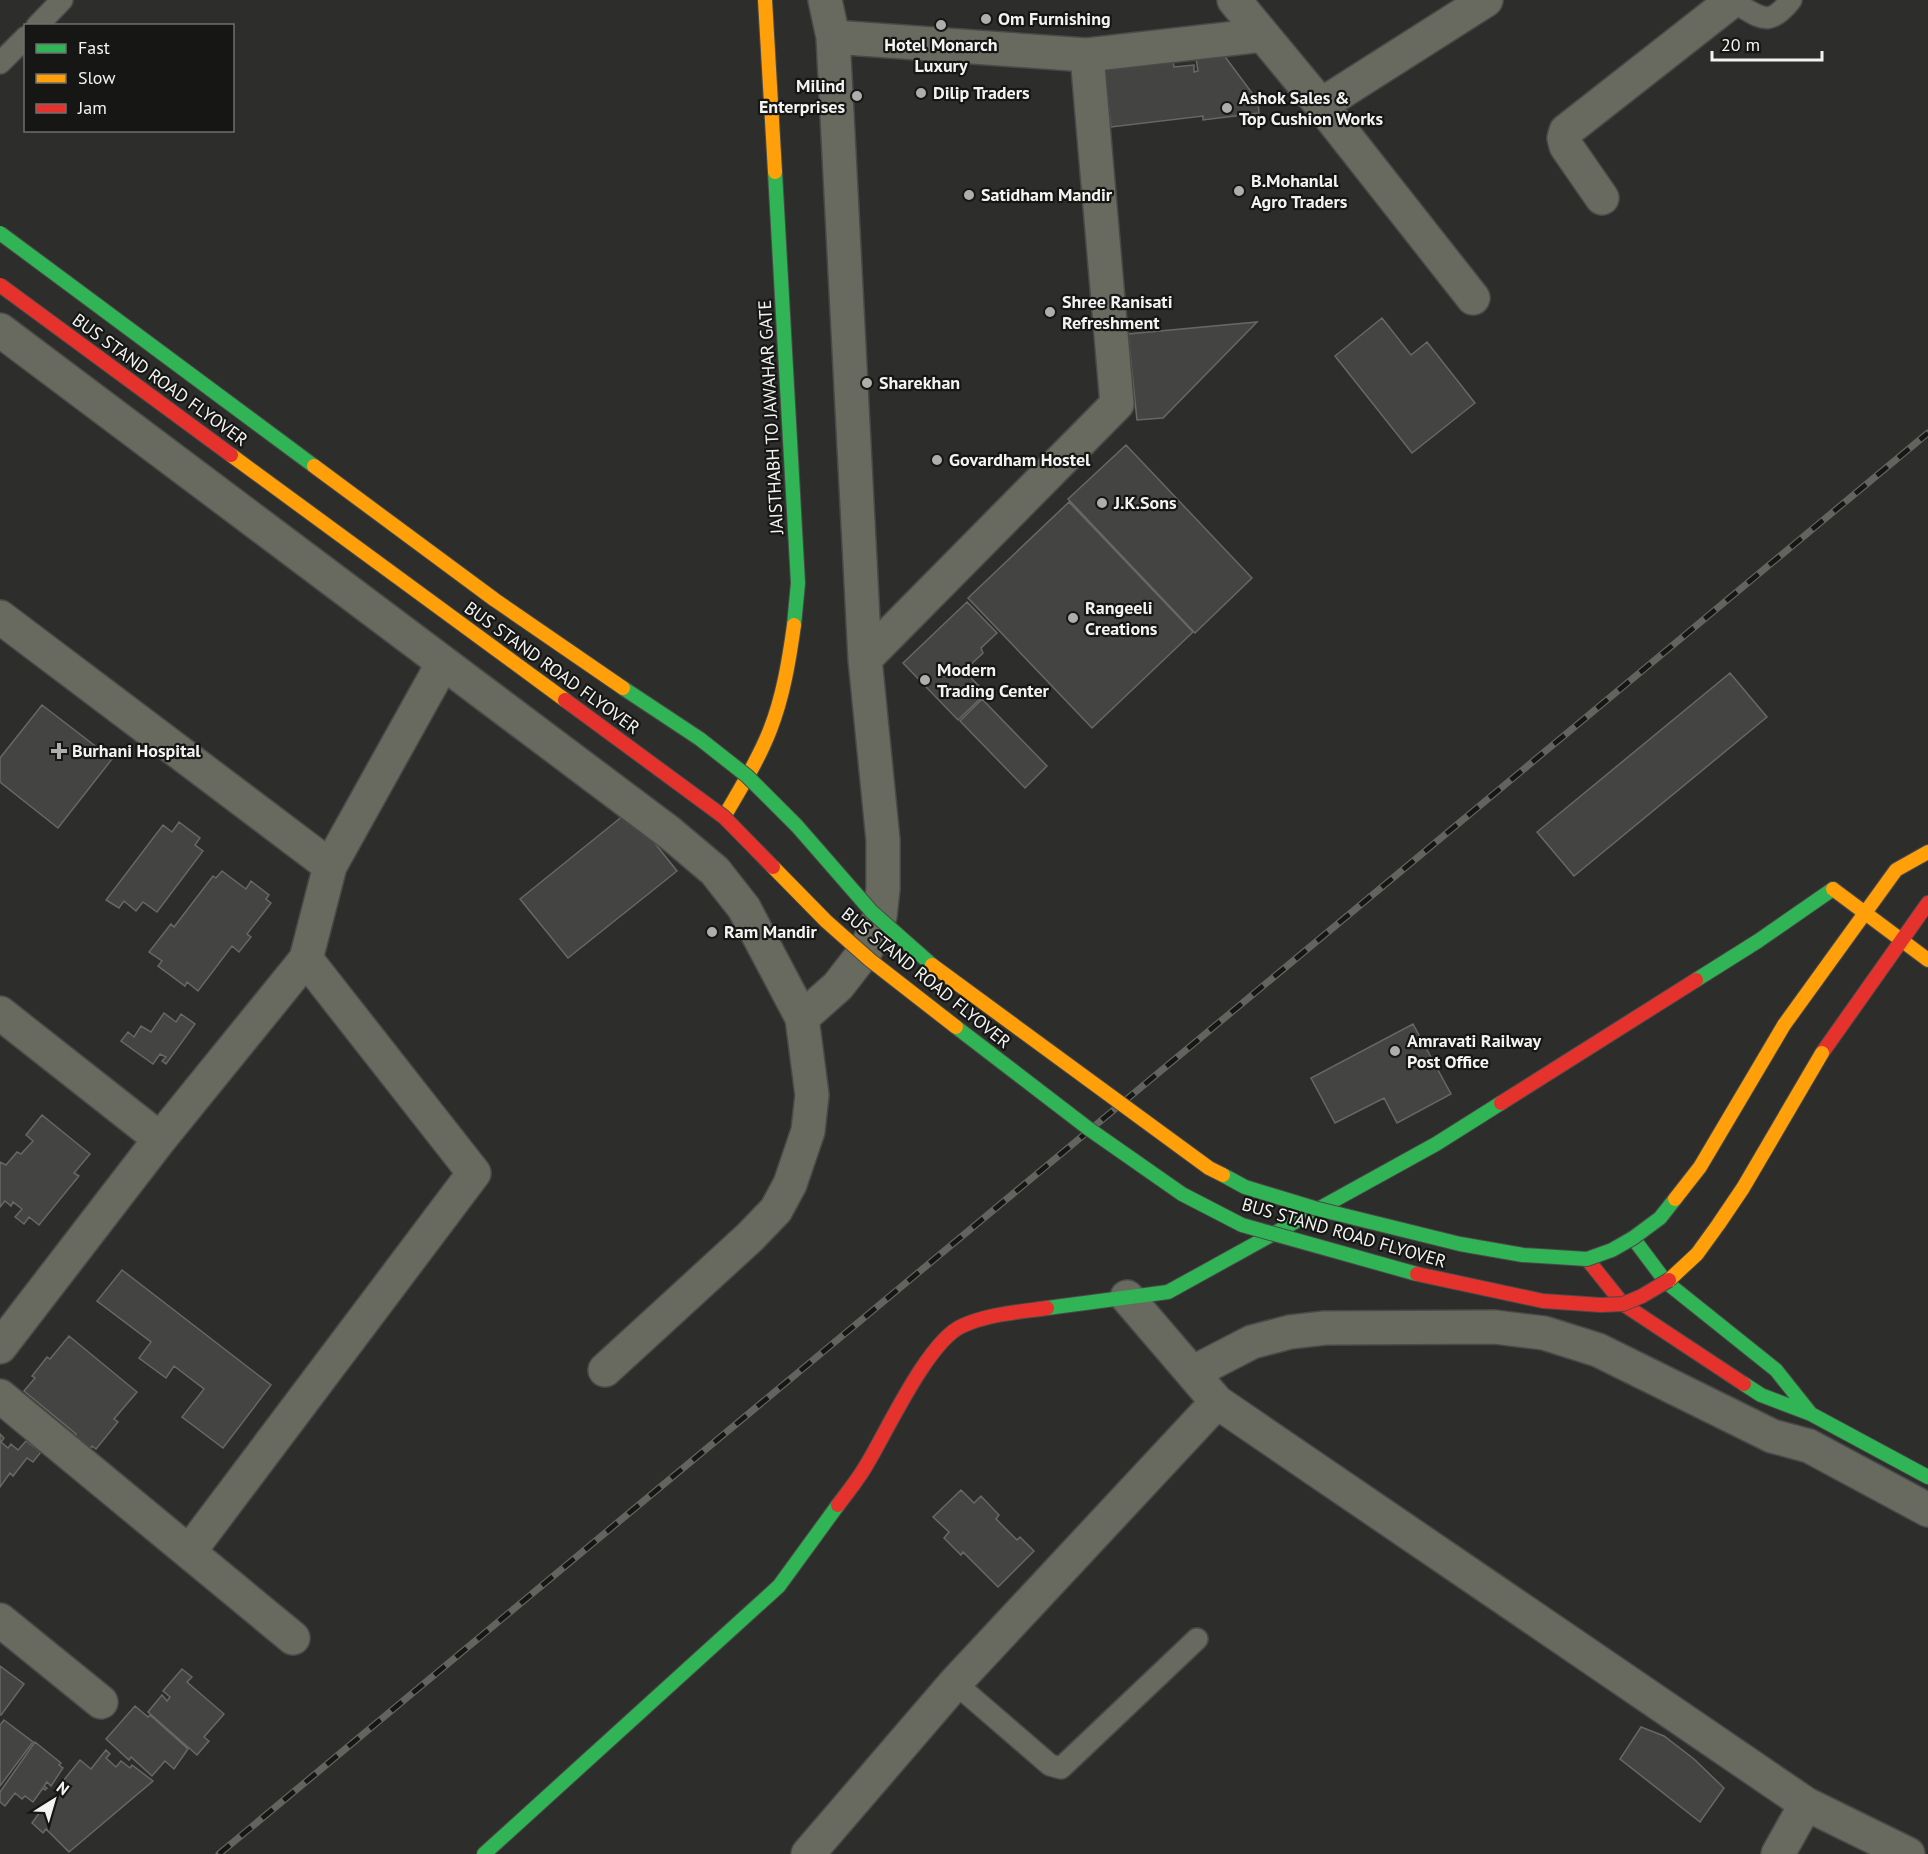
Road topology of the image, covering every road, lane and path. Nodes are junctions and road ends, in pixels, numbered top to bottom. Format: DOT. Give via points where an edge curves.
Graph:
graph roads {
  1 [pos="62,0"];
  2 [pos="825,0"];
  3 [pos="1234,0"];
  4 [pos="1486,0"];
  5 [pos="1791,0"];
  6 [pos="1733,1"];
  7 [pos="765,2"];
  8 [pos="39,24"];
  9 [pos="1263,35"];
  10 [pos="833,37"];
  11 [pos="24,39"];
  12 [pos="1087,55"];
  13 [pos="0,63"];
  14 [pos="1321,105"];
  15 [pos="1602,198"];
  16 [pos="0,233"];
  17 [pos="0,285"];
  18 [pos="1473,298"];
  19 [pos="0,330"];
  20 [pos="0,617"];
  21 [pos="866,659"];
  22 [pos="443,663"];
  23 [pos="747,776"];
  24 [pos="724,817"];
  25 [pos="1928,852"];
  26 [pos="330,866"];
  27 [pos="1900,873"];
  28 [pos="1875,876"];
  29 [pos="1854,882"];
  30 [pos="1833,889"];
  31 [pos="1928,903"];
  32 [pos="1866,914"];
  33 [pos="1901,939"];
  34 [pos="306,959"];
  35 [pos="1928,960"];
  36 [pos="0,1013"];
  37 [pos="802,1018"];
  38 [pos="160,1139"];
  39 [pos="1633,1238"];
  40 [pos="1587,1258"];
  41 [pos="1666,1282"];
  42 [pos="1127,1297"];
  43 [pos="1623,1304"];
  44 [pos="0,1347"];
  45 [pos="605,1370"];
  46 [pos="1192,1373"];
  47 [pos="0,1396"];
  48 [pos="1217,1402"];
  49 [pos="1811,1414"];
  50 [pos="1928,1477"];
  51 [pos="1928,1510"];
  52 [pos="189,1552"];
  53 [pos="0,1620"];
  54 [pos="293,1638"];
  55 [pos="1197,1639"];
  56 [pos="955,1683"];
  57 [pos="102,1702"];
  58 [pos="1806,1804"];
  59 [pos="495,1851"];
  60 [pos="808,1854"];
  61 [pos="1778,1854"];
  62 [pos="1908,1854"];
  1 -- 8 [label="lane"];
  2 -- 10 [label="street"];
  3 -- 9 [label="street"];
  4 -- 14 [label="street"];
  5 -- 6 [label="lane" via="1772,18 1761,17"];
  6 -- 15 [label="street" via="1566,131 1566,146"];
  7 -- 23 [label="main road, JAISTHABH TO JAWAHAR GATE" via="798,583 786,677 773,721"];
  9 -- 12 [label="street"];
  9 -- 14 [label="street"];
  10 -- 12 [label="street"];
  10 -- 21 [label="street"];
  11 -- 13 [label="lane"];
  12 -- 21 [label="street" via="1117,404"];
  14 -- 18 [label="street"];
  16 -- 23 [label="main road, BUS STAND ROAD FLYOVER, bridge" via="495,600 700,739"];
  17 -- 24 [label="main road, BUS STAND ROAD FLYOVER, bridge"];
  19 -- 22 [label="street"];
  20 -- 26 [label="street"];
  21 -- 37 [label="street" via="883,840 880,916 866,950 838,986"];
  22 -- 26 [label="street"];
  22 -- 37 [label="street" via="715,871 744,908"];
  23 -- 24 [label="main road, JAISTHABH TO JAWAHAR GATE"];
  23 -- 40 [label="main road, BUS STAND ROAD FLYOVER, bridge" via="872,912 928,962 1209,1168 1245,1187 1314,1208 1460,1244 1523,1255"];
  24 -- 43 [label="main road, BUS STAND ROAD FLYOVER, bridge" via="870,960 1089,1129 1182,1194 1242,1225 1428,1278 1543,1300"];
  25 -- 27 [label="main road"];
  26 -- 34 [label="street"];
  27 -- 28 [label="main road"];
  27 -- 32 [label="main road, BUS STAND ROAD FLYOVER"];
  29 -- 30 [label="main road"];
  30 -- 32 [label="main road"];
  30 -- 42 [label="main road" via="1758,941 1436,1144 1168,1292"];
  31 -- 33 [label="main road, BUS STAND ROAD FLYOVER"];
  32 -- 33 [label="main road"];
  32 -- 39 [label="main road, BUS STAND ROAD FLYOVER, bridge" via="1784,1025 1700,1167 1660,1218"];
  33 -- 35 [label="main road"];
  33 -- 41 [label="main road, BUS STAND ROAD FLYOVER, bridge" via="1822,1053 1724,1216 1696,1254"];
  34 -- 38 [label="street"];
  34 -- 52 [label="street" via="474,1173"];
  36 -- 38 [label="street"];
  37 -- 45 [label="street" via="812,1095 808,1131 790,1184 776,1210"];
  38 -- 44 [label="street"];
  39 -- 40 [label="main road, BUS STAND ROAD FLYOVER, bridge"];
  39 -- 41 [label="main road"];
  40 -- 43 [label="main road"];
  41 -- 43 [label="main road, BUS STAND ROAD FLYOVER, bridge"];
  41 -- 49 [label="main road" via="1776,1370"];
  42 -- 46 [label="street"];
  42 -- 59 [label="main road" via="1004,1314 961,1326 941,1342 866,1466 779,1586"];
  43 -- 49 [label="main road" via="1761,1395"];
  46 -- 48 [label="street"];
  46 -- 51 [label="street" via="1252,1342 1313,1329 1495,1327 1544,1333 1598,1350 1772,1436 1809,1446"];
  47 -- 52 [label="street"];
  48 -- 56 [label="street"];
  48 -- 58 [label="street"];
  49 -- 50 [label="main road"];
  52 -- 54 [label="street"];
  53 -- 57 [label="street"];
  55 -- 56 [label="lane" via="1061,1768 1050,1765"];
  56 -- 60 [label="street"];
  58 -- 61 [label="street"];
  58 -- 62 [label="street"];
}
